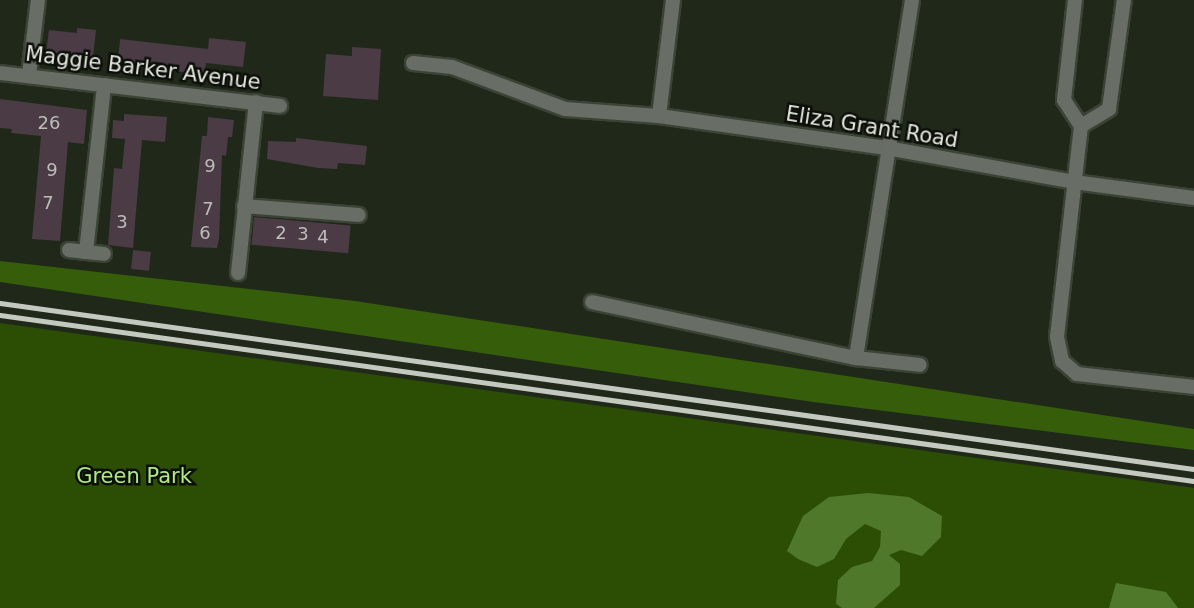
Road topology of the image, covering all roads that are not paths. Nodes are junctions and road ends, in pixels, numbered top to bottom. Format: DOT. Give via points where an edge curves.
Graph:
graph roads {
  1 [pos="38,0"];
  2 [pos="673,0"];
  3 [pos="912,0"];
  4 [pos="1075,0"];
  5 [pos="1124,0"];
  6 [pos="413,63"];
  7 [pos="0,73"];
  8 [pos="29,75"];
  9 [pos="104,85"];
  10 [pos="256,102"];
  11 [pos="281,106"];
  12 [pos="659,116"];
  13 [pos="1081,126"];
  14 [pos="887,148"];
  15 [pos="1074,182"];
  16 [pos="1194,198"];
  17 [pos="244,206"];
  18 [pos="359,215"];
  19 [pos="69,250"];
  20 [pos="86,252"];
  21 [pos="104,254"];
  22 [pos="238,273"];
  23 [pos="592,302"];
  24 [pos="856,358"];
  25 [pos="920,365"];
  26 [pos="1194,387"];
  1 -- 8 [label="street"];
  2 -- 12 [label="street"];
  3 -- 14 [label="street"];
  4 -- 13 [label="street" via="1064,100"];
  5 -- 13 [label="street" via="1109,108"];
  6 -- 12 [label="street, Eliza Grant Road" via="452,67 565,109"];
  7 -- 8 [label="street, Maggie Barker Avenue"];
  8 -- 9 [label="street, Maggie Barker Avenue"];
  9 -- 10 [label="street, Maggie Barker Avenue"];
  9 -- 20 [label="street"];
  10 -- 11 [label="street, Maggie Barker Avenue"];
  10 -- 17 [label="street"];
  12 -- 14 [label="street, Eliza Grant Road"];
  13 -- 15 [label="street"];
  14 -- 15 [label="street, Eliza Grant Road"];
  14 -- 24 [label="street"];
  15 -- 16 [label="street, Eliza Grant Road"];
  15 -- 26 [label="street" via="1057,337 1062,361 1077,374"];
  17 -- 18 [label="street"];
  17 -- 22 [label="street"];
  19 -- 20 [label="street"];
  20 -- 21 [label="street"];
  23 -- 24 [label="street"];
  24 -- 25 [label="street"];
}
